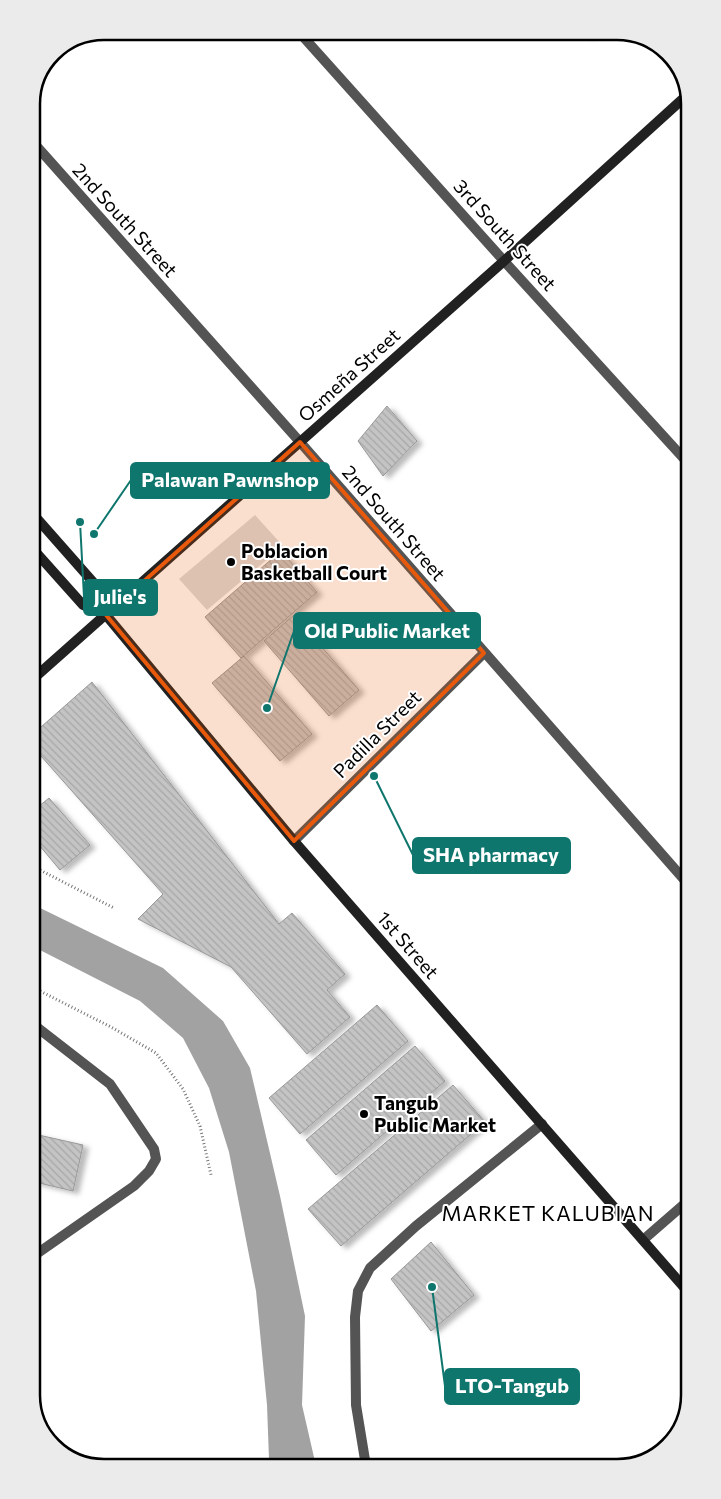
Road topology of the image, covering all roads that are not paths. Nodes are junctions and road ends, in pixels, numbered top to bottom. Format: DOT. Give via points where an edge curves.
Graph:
graph roads {
  1 [pos="306,40"];
  2 [pos="681,101"];
  3 [pos="40,150"];
  4 [pos="504,261"];
  5 [pos="300,442"];
  6 [pos="681,455"];
  7 [pos="40,522"];
  8 [pos="40,557"];
  9 [pos="106,615"];
  10 [pos="484,652"];
  11 [pos="40,673"];
  12 [pos="294,841"];
  13 [pos="681,876"];
  14 [pos="40,1031"];
  15 [pos="542,1124"];
  16 [pos="681,1207"];
  17 [pos="643,1240"];
  18 [pos="40,1252"];
  19 [pos="681,1284"];
  20 [pos="365,1459"];
  1 -- 4 [label="street, 3rd South Street"];
  2 -- 4 [label="main road, Osmeña Street"];
  3 -- 5 [label="street, 2nd South Street"];
  4 -- 5 [label="main road, Osmeña Street"];
  4 -- 6 [label="street, 3rd South Street"];
  5 -- 9 [label="main road, Osmeña Street"];
  5 -- 10 [label="street, 2nd South Street"];
  7 -- 9 [label="main road, 1st Street" via="100,590"];
  8 -- 9 [label="main road, 1st Street" via="83,605"];
  9 -- 11 [label="main road, Osmeña Street"];
  9 -- 12 [label="main road, 1st Street"];
  10 -- 12 [label="street, Padilla Street"];
  10 -- 13 [label="street, 2nd South Street"];
  12 -- 15 [label="main road, 1st Street"];
  14 -- 18 [label="street" via="110,1084 154,1149 156,1159 134,1186"];
  15 -- 17 [label="main road, 1st Street"];
  15 -- 20 [label="street" via="416,1226 370,1268 358,1291 355,1317 356,1405"];
  16 -- 17 [label="street"];
  17 -- 19 [label="main road, 1st Street"];
}
